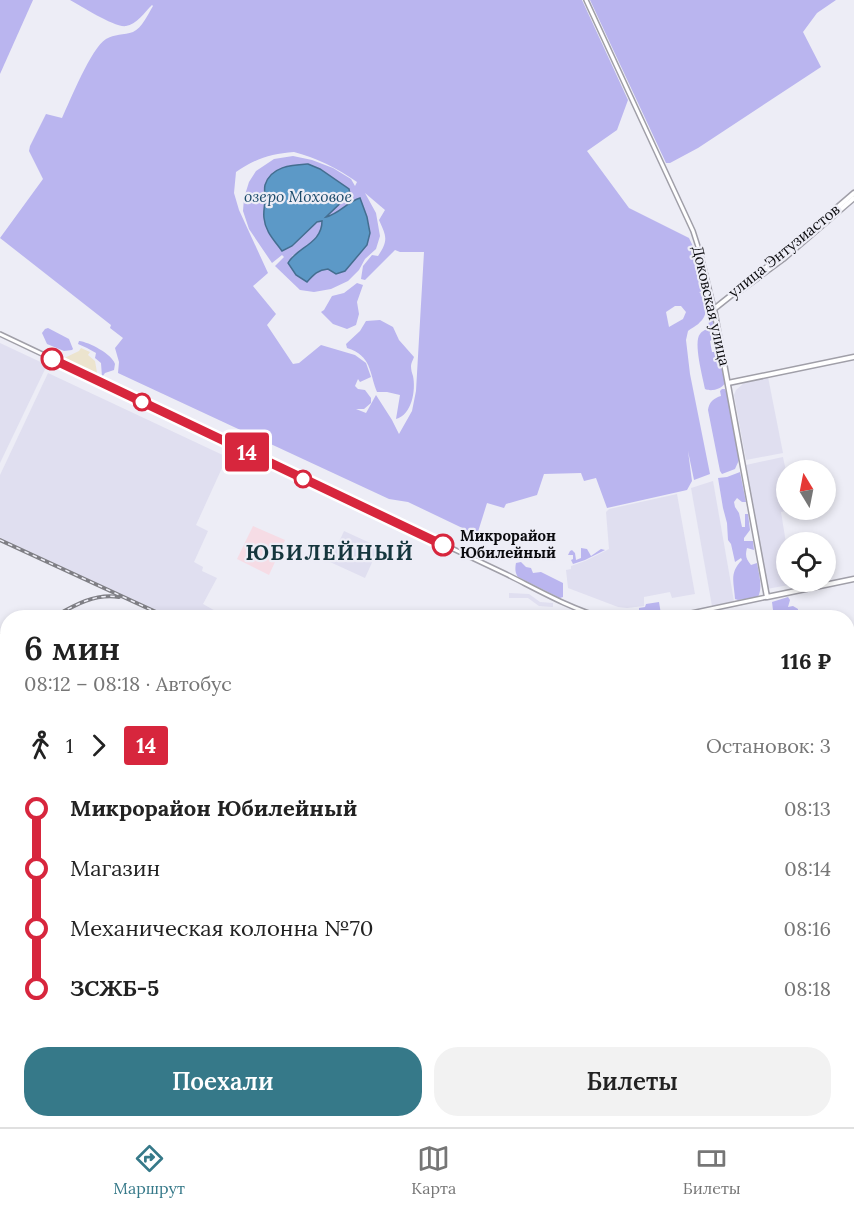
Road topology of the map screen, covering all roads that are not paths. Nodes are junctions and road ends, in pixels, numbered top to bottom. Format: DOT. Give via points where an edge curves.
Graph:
graph roads {
  1 [pos="586,0"];
  2 [pos="854,193"];
  3 [pos="854,198"];
  4 [pos="714,309"];
  5 [pos="715,314"];
  6 [pos="0,334"];
  7 [pos="854,357"];
  8 [pos="728,382"];
  9 [pos="854,579"];
  10 [pos="767,597"];
  11 [pos="580,610"];
  12 [pos="706,610"];
  1 -- 4 [label="street, Доковская улица" via="693,231"];
  2 -- 4 [label="main road, улица Энтузиастов"];
  3 -- 5 [label="main road, улица Энтузиастов"];
  4 -- 5 [label="main road, Доковская улица"];
  5 -- 8 [label="main road, Доковская улица"];
  6 -- 11 [label="street"];
  7 -- 8 [label="main road"];
  8 -- 10 [label="main road, Доковская улица"];
  9 -- 10 [label="main road"];
  10 -- 12 [label="street"];
}
